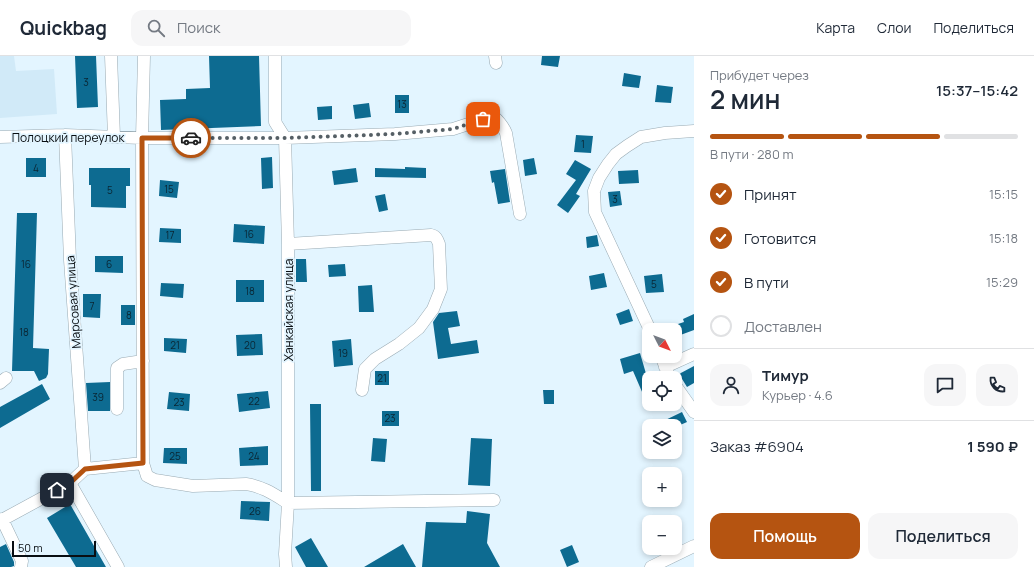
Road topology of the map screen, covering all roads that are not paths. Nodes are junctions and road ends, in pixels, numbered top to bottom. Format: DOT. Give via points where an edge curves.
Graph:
graph roads {
  1 [pos="111,56"];
  2 [pos="144,56"];
  3 [pos="275,56"];
  4 [pos="694,131"];
  5 [pos="65,135"];
  6 [pos="0,137"];
  7 [pos="114,137"];
  8 [pos="142,138"];
  9 [pos="286,138"];
  10 [pos="520,214"];
  11 [pos="288,244"];
  12 [pos="647,323"];
  13 [pos="694,354"];
  14 [pos="682,357"];
  15 [pos="143,361"];
  16 [pos="362,390"];
  17 [pos="682,395"];
  18 [pos="117,409"];
  19 [pos="694,412"];
  20 [pos="143,463"];
  21 [pos="85,469"];
  22 [pos="70,483"];
  23 [pos="494,500"];
  24 [pos="288,503"];
  25 [pos="1,520"];
  26 [pos="694,546"];
  27 [pos="21,567"];
  28 [pos="118,567"];
  29 [pos="286,567"];
  30 [pos="651,567"];
  1 -- 7 [label="street"];
  2 -- 8 [label="street"];
  3 -- 9 [label="street" via="275,122"];
  4 -- 12 [label="street" via="641,138 627,146 608,164 594,191 595,212"];
  5 -- 6 [label="street, Полоцкий переулок"];
  5 -- 7 [label="street, Полоцкий переулок"];
  5 -- 21 [label="street, Марсовая улица" via="70,260"];
  7 -- 8 [label="street, Полоцкий переулок"];
  8 -- 9 [label="street, Полоцкий переулок"];
  8 -- 15 [label="street"];
  9 -- 10 [label="street, Полоцкий переулок" via="453,129 493,116 504,127 506,133"];
  9 -- 11 [label="street, Ханкайская улица"];
  11 -- 16 [label="street" via="431,235 437,239 441,289 433,309 419,328 365,369"];
  11 -- 24 [label="street, Ханкайская улица"];
  13 -- 14 [label="street"];
  15 -- 18 [label="street" via="123,364 117,368"];
  15 -- 20 [label="street"];
  17 -- 19 [label="street"];
  20 -- 21 [label="street"];
  20 -- 24 [label="street" via="147,476 155,480 193,486 253,485"];
  21 -- 22 [label="street"];
  22 -- 25 [label="street"];
  22 -- 28 [label="street"];
  23 -- 24 [label="street"];
  24 -- 29 [label="street, Ханкайская улица"];
  25 -- 27 [label="street" via="22,561"];
  26 -- 30 [label="street"];
}
